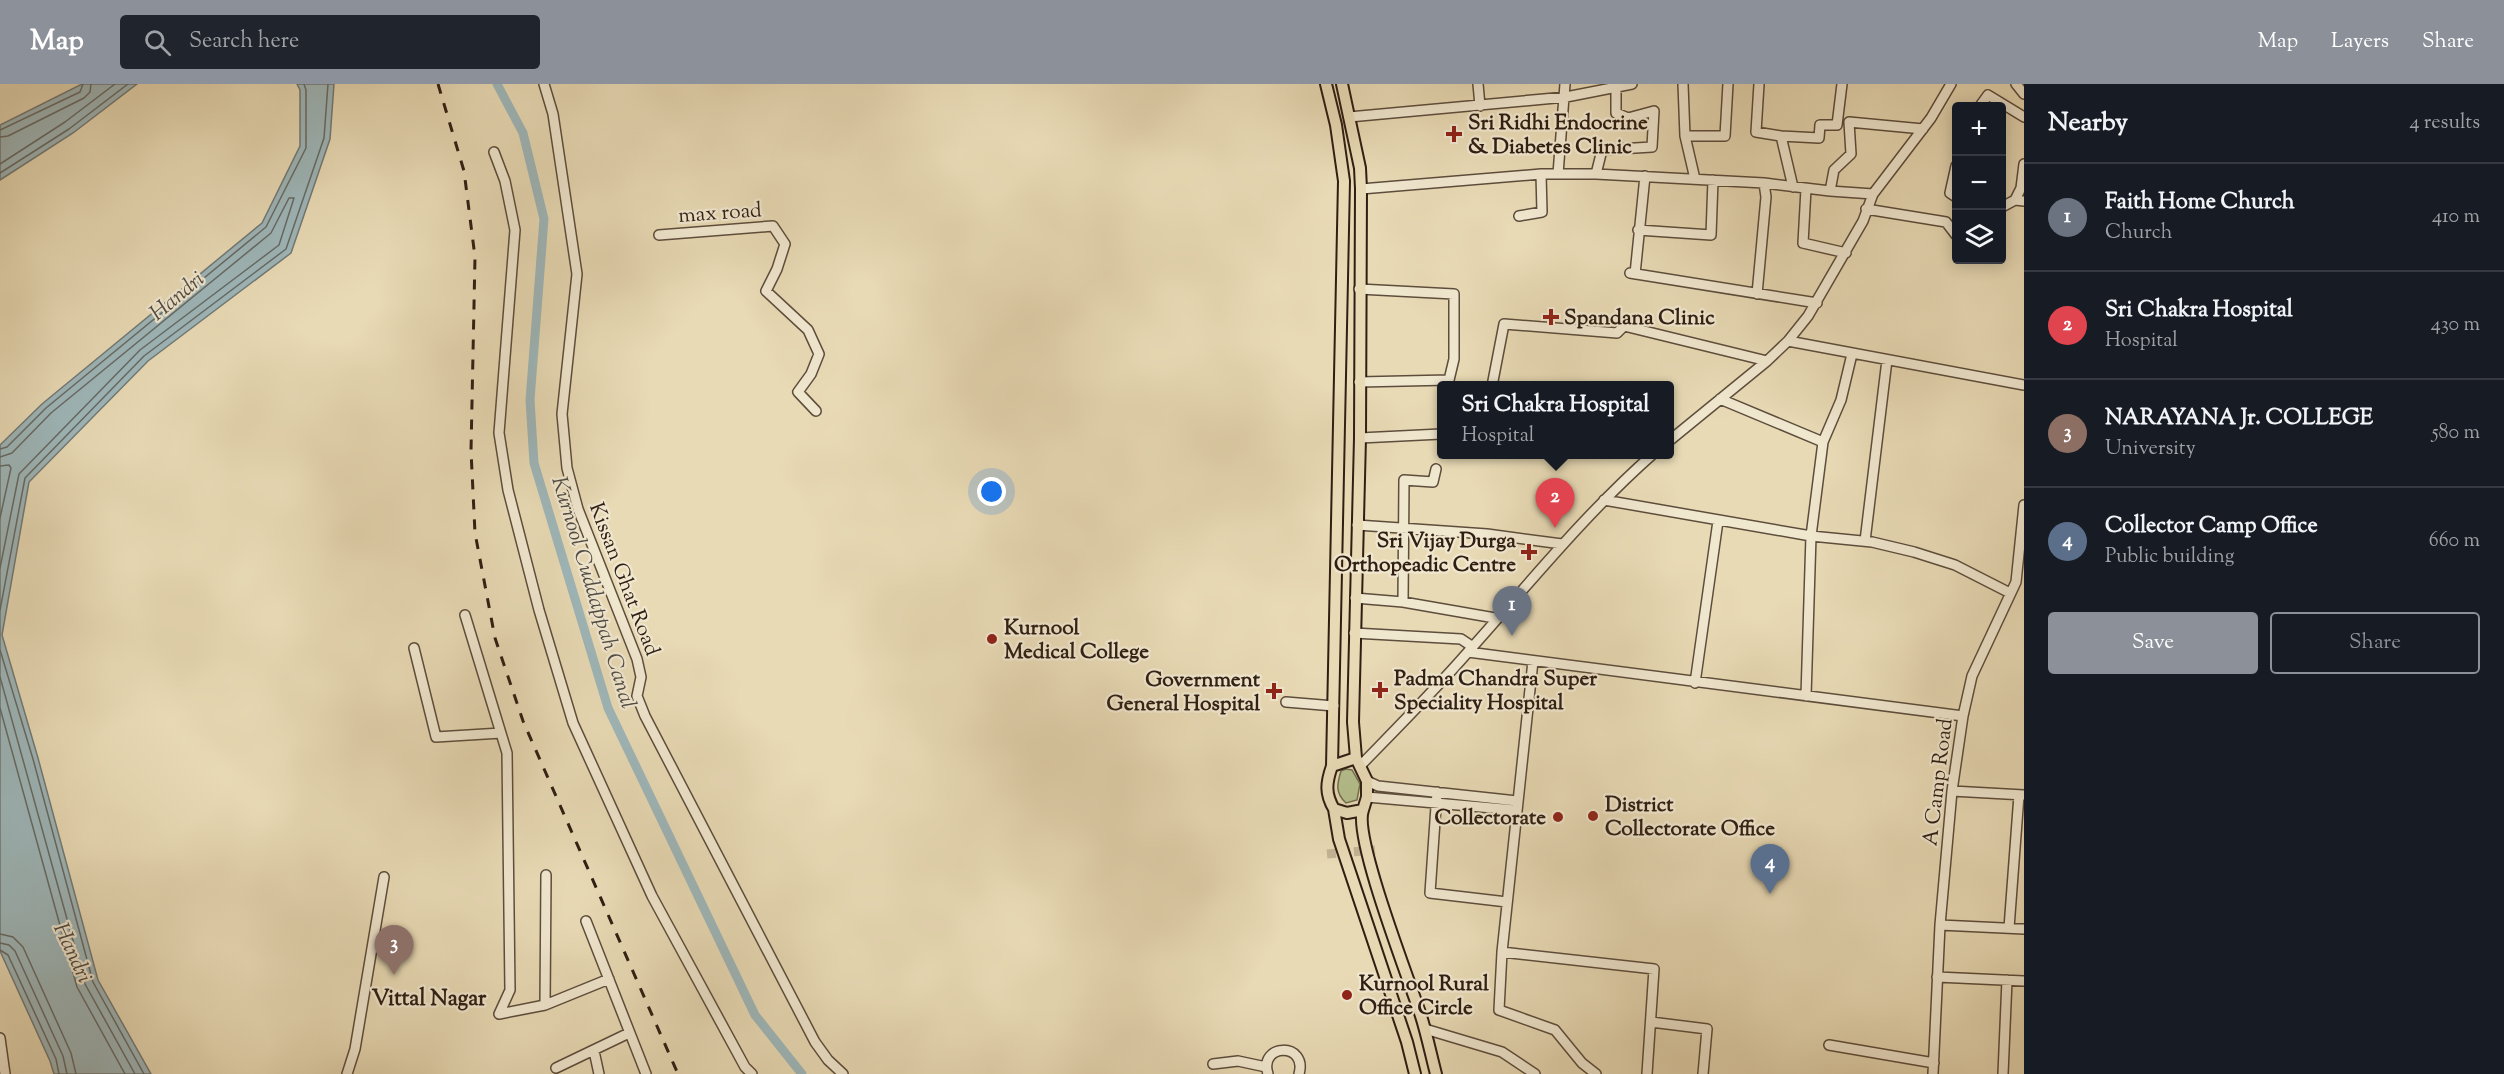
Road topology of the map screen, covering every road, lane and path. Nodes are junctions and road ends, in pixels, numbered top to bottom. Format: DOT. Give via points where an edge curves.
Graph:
graph roads {
  1 [pos="544,84"];
  2 [pos="1326,84"];
  3 [pos="1342,84"];
  4 [pos="1478,84"];
  5 [pos="1565,84"];
  6 [pos="1632,84"];
  7 [pos="1683,84"];
  8 [pos="1728,84"];
  9 [pos="1759,84"];
  10 [pos="1842,84"];
  11 [pos="1951,84"];
  12 [pos="1616,88"];
  13 [pos="1566,98"];
  14 [pos="1983,102"];
  15 [pos="2001,102"];
  16 [pos="1480,106"];
  17 [pos="2006,106"];
  18 [pos="1349,117"];
  19 [pos="2024,117"];
  20 [pos="1335,120"];
  21 [pos="1923,129"];
  22 [pos="1685,136"];
  23 [pos="1781,136"];
  24 [pos="494,152"];
  25 [pos="2024,164"];
  26 [pos="1541,174"];
  27 [pos="1558,174"];
  28 [pos="1596,174"];
  29 [pos="1646,176"];
  30 [pos="1695,179"];
  31 [pos="1713,180"];
  32 [pos="1764,183"];
  33 [pos="1793,187"];
  34 [pos="1361,189"];
  35 [pos="1806,189"];
  36 [pos="1830,192"];
  37 [pos="1873,194"];
  38 [pos="2019,201"];
  39 [pos="1866,209"];
  40 [pos="1519,216"];
  41 [pos="1638,230"];
  42 [pos="1952,230"];
  43 [pos="658,235"];
  44 [pos="1846,253"];
  45 [pos="1359,289"];
  46 [pos="1757,294"];
  47 [pos="1817,303"];
  48 [pos="1788,341"];
  49 [pos="1852,354"];
  50 [pos="1887,360"];
  51 [pos="1767,361"];
  52 [pos="1449,381"];
  53 [pos="1493,381"];
  54 [pos="1359,382"];
  55 [pos="1437,383"];
  56 [pos="2024,385"];
  57 [pos="1720,399"];
  58 [pos="816,411"];
  59 [pos="1437,434"];
  60 [pos="1674,437"];
  61 [pos="1360,438"];
  62 [pos="1823,442"];
  63 [pos="1648,459"];
  64 [pos="1436,469"];
  65 [pos="1605,500"];
  66 [pos="2024,505"];
  67 [pos="1718,521"];
  68 [pos="1356,525"];
  69 [pos="1404,529"];
  70 [pos="1811,536"];
  71 [pos="1865,541"];
  72 [pos="1562,544"];
  73 [pos="2010,593"];
  74 [pos="1355,598"];
  75 [pos="1403,602"];
  76 [pos="465,615"];
  77 [pos="1496,618"];
  78 [pos="1354,633"];
  79 [pos="414,648"];
  80 [pos="1471,649"];
  81 [pos="1533,661"];
  82 [pos="1695,683"];
  83 [pos="1806,696"];
  84 [pos="1286,702"];
  85 [pos="1334,706"];
  86 [pos="1963,717"];
  87 [pos="501,733"];
  88 [pos="1358,762"];
  89 [pos="1332,766"];
  90 [pos="1367,781"];
  91 [pos="1952,790"];
  92 [pos="1437,792"];
  93 [pos="2021,795"];
  94 [pos="1367,797"];
  95 [pos="1436,802"];
  96 [pos="1516,806"];
  97 [pos="1334,809"];
  98 [pos="1363,810"];
  99 [pos="2019,856"];
  100 [pos="546,875"];
  101 [pos="384,877"];
  102 [pos="1507,902"];
  103 [pos="586,921"];
  104 [pos="1940,925"];
  105 [pos="2009,928"];
  106 [pos="2024,928"];
  107 [pos="1502,952"];
  108 [pos="1937,977"];
  109 [pos="609,979"];
  110 [pos="2007,980"];
  111 [pos="2024,981"];
  112 [pos="545,1005"];
  113 [pos="1651,1022"];
  114 [pos="1425,1029"];
  115 [pos="629,1033"];
  116 [pos="0,1038"];
  117 [pos="1829,1046"];
  118 [pos="594,1051"];
  119 [pos="1934,1063"];
  120 [pos="1214,1064"];
  121 [pos="556,1068"];
  122 [pos="1267,1071"];
  123 [pos="5,1074"];
  124 [pos="347,1074"];
  125 [pos="599,1074"];
  126 [pos="646,1074"];
  127 [pos="752,1074"];
  128 [pos="843,1074"];
  129 [pos="1299,1074"];
  130 [pos="1415,1074"];
  131 [pos="1436,1074"];
  132 [pos="1535,1074"];
  133 [pos="1596,1074"];
  134 [pos="1647,1074"];
  135 [pos="1703,1074"];
  136 [pos="1933,1074"];
  137 [pos="2003,1074"];
  1 -- 128 [label="street, Kissan Ghat Road" via="553,114 577,274 562,414 567,468 578,509 637,659 641,678 637,696 645,716 815,1042"];
  2 -- 20 [label="main road"];
  3 -- 18 [label="main road"];
  4 -- 16 [label="street"];
  5 -- 13 [label="street"];
  6 -- 12 [label="street"];
  7 -- 22 [label="street"];
  8 -- 22 [label="street" via="1725,136"];
  9 -- 23 [label="street" via="1756,132"];
  10 -- 23 [label="street" via="1837,125 1820,126 1819,138"];
  11 -- 21 [label="street"];
  12 -- 13 [label="street"];
  12 -- 28 [label="street" via="1616,113 1628,118 1654,111 1652,147 1602,150"];
  13 -- 16 [label="street"];
  13 -- 27 [label="street"];
  14 -- 15 [label="street" via="1988,94"];
  16 -- 18 [label="street"];
  17 -- 19 [label="street"];
  18 -- 20 [label="main road"];
  18 -- 34 [label="main road"];
  20 -- 85 [label="main road" via="1344,181"];
  21 -- 36 [label="street" via="1849,122 1851,154 1834,170"];
  21 -- 37 [label="street"];
  22 -- 30 [label="street"];
  23 -- 33 [label="street"];
  24 -- 127 [label="street" via="505,181 515,230 499,433 508,490 539,610 573,723 652,896"];
  25 -- 38 [label="street"];
  26 -- 27 [label="street"];
  26 -- 34 [label="street"];
  26 -- 40 [label="street" via="1542,212"];
  27 -- 28 [label="street"];
  28 -- 29 [label="street"];
  29 -- 30 [label="street"];
  29 -- 41 [label="street"];
  30 -- 31 [label="street"];
  31 -- 32 [label="street"];
  31 -- 41 [label="street" via="1711,235"];
  32 -- 33 [label="street"];
  32 -- 46 [label="street"];
  33 -- 35 [label="street"];
  34 -- 45 [label="main road"];
  35 -- 36 [label="street"];
  35 -- 44 [label="street" via="1803,243"];
  36 -- 37 [label="street"];
  37 -- 39 [label="street"];
  39 -- 42 [label="street" via="1946,222"];
  39 -- 44 [label="street"];
  41 -- 46 [label="street" via="1633,273"];
  43 -- 58 [label="street, max road" via="773,226 785,244 766,291 808,330 819,354 798,392"];
  44 -- 47 [label="street"];
  45 -- 52 [label="street" via="1454,294 1454,359"];
  45 -- 54 [label="main road"];
  46 -- 47 [label="street"];
  47 -- 48 [label="street"];
  48 -- 49 [label="street"];
  48 -- 51 [label="street"];
  49 -- 50 [label="street"];
  49 -- 62 [label="street" via="1841,400"];
  50 -- 56 [label="street"];
  50 -- 71 [label="street"];
  51 -- 53 [label="street" via="1624,326 1617,333 1504,324"];
  51 -- 57 [label="street"];
  54 -- 55 [label="street"];
  54 -- 61 [label="main road"];
  57 -- 60 [label="street"];
  57 -- 62 [label="street"];
  59 -- 61 [label="street"];
  61 -- 68 [label="main road"];
  62 -- 70 [label="street"];
  63 -- 65 [label="street"];
  64 -- 69 [label="street" via="1433,482 1404,480"];
  65 -- 67 [label="street"];
  65 -- 72 [label="street"];
  66 -- 73 [label="street, A Camp Road" via="2016,582"];
  67 -- 70 [label="street"];
  67 -- 82 [label="street"];
  68 -- 69 [label="street"];
  68 -- 74 [label="main road"];
  69 -- 72 [label="street"];
  69 -- 75 [label="street"];
  70 -- 71 [label="street"];
  70 -- 83 [label="street"];
  71 -- 73 [label="street" via="1955,565"];
  72 -- 77 [label="street"];
  73 -- 86 [label="street, A Camp Road" via="1972,676"];
  74 -- 75 [label="street"];
  74 -- 78 [label="main road"];
  75 -- 77 [label="street"];
  76 -- 87 [label="street"];
  77 -- 80 [label="street"];
  78 -- 80 [label="street" via="1461,639"];
  78 -- 88 [label="main road" via="1353,722"];
  79 -- 87 [label="street" via="436,737"];
  80 -- 81 [label="street"];
  80 -- 88 [label="street"];
  81 -- 82 [label="street"];
  81 -- 96 [label="street"];
  82 -- 83 [label="street"];
  83 -- 86 [label="street"];
  84 -- 85 [label="street"];
  85 -- 89 [label="main road"];
  86 -- 91 [label="street, A Camp Road"];
  87 -- 112 [label="street" via="507,753 510,990 498,1014"];
  88 -- 89 [label="main road"];
  88 -- 90 [label="main road"];
  89 -- 97 [label="main road" via="1326,783"];
  90 -- 92 [label="street" via="1378,786"];
  90 -- 94 [label="main road"];
  91 -- 93 [label="street"];
  91 -- 104 [label="street, A Camp Road"];
  92 -- 95 [label="street"];
  92 -- 96 [label="street"];
  93 -- 99 [label="street"];
  94 -- 95 [label="street"];
  94 -- 98 [label="main road"];
  95 -- 96 [label="street"];
  95 -- 102 [label="street" via="1430,893"];
  96 -- 102 [label="street"];
  97 -- 98 [label="main road" via="1347,813"];
  97 -- 130 [label="main road" via="1339,839"];
  98 -- 114 [label="main road" via="1373,874"];
  99 -- 105 [label="street"];
  100 -- 112 [label="street"];
  101 -- 124 [label="street" via="355,1049"];
  102 -- 107 [label="street"];
  103 -- 109 [label="street"];
  104 -- 105 [label="street"];
  104 -- 108 [label="street, A Camp Road"];
  105 -- 106 [label="street"];
  107 -- 113 [label="street" via="1654,969"];
  107 -- 133 [label="street" via="1499,1010 1555,1030"];
  108 -- 110 [label="street"];
  108 -- 119 [label="street, A Camp Road"];
  109 -- 112 [label="street"];
  109 -- 115 [label="street"];
  110 -- 111 [label="street"];
  110 -- 137 [label="street"];
  113 -- 134 [label="street"];
  113 -- 135 [label="street" via="1707,1029"];
  114 -- 131 [label="main road"];
  114 -- 132 [label="street" via="1502,1052"];
  115 -- 118 [label="street"];
  115 -- 126 [label="street"];
  116 -- 123 [label="street"];
  117 -- 119 [label="street"];
  118 -- 121 [label="street"];
  118 -- 125 [label="street"];
  119 -- 136 [label="street, A Camp Road"];
  120 -- 122 [label="street" via="1238,1061"];
  122 -- 129 [label="street" via="1269,1057 1284,1050 1298,1058"];
}
